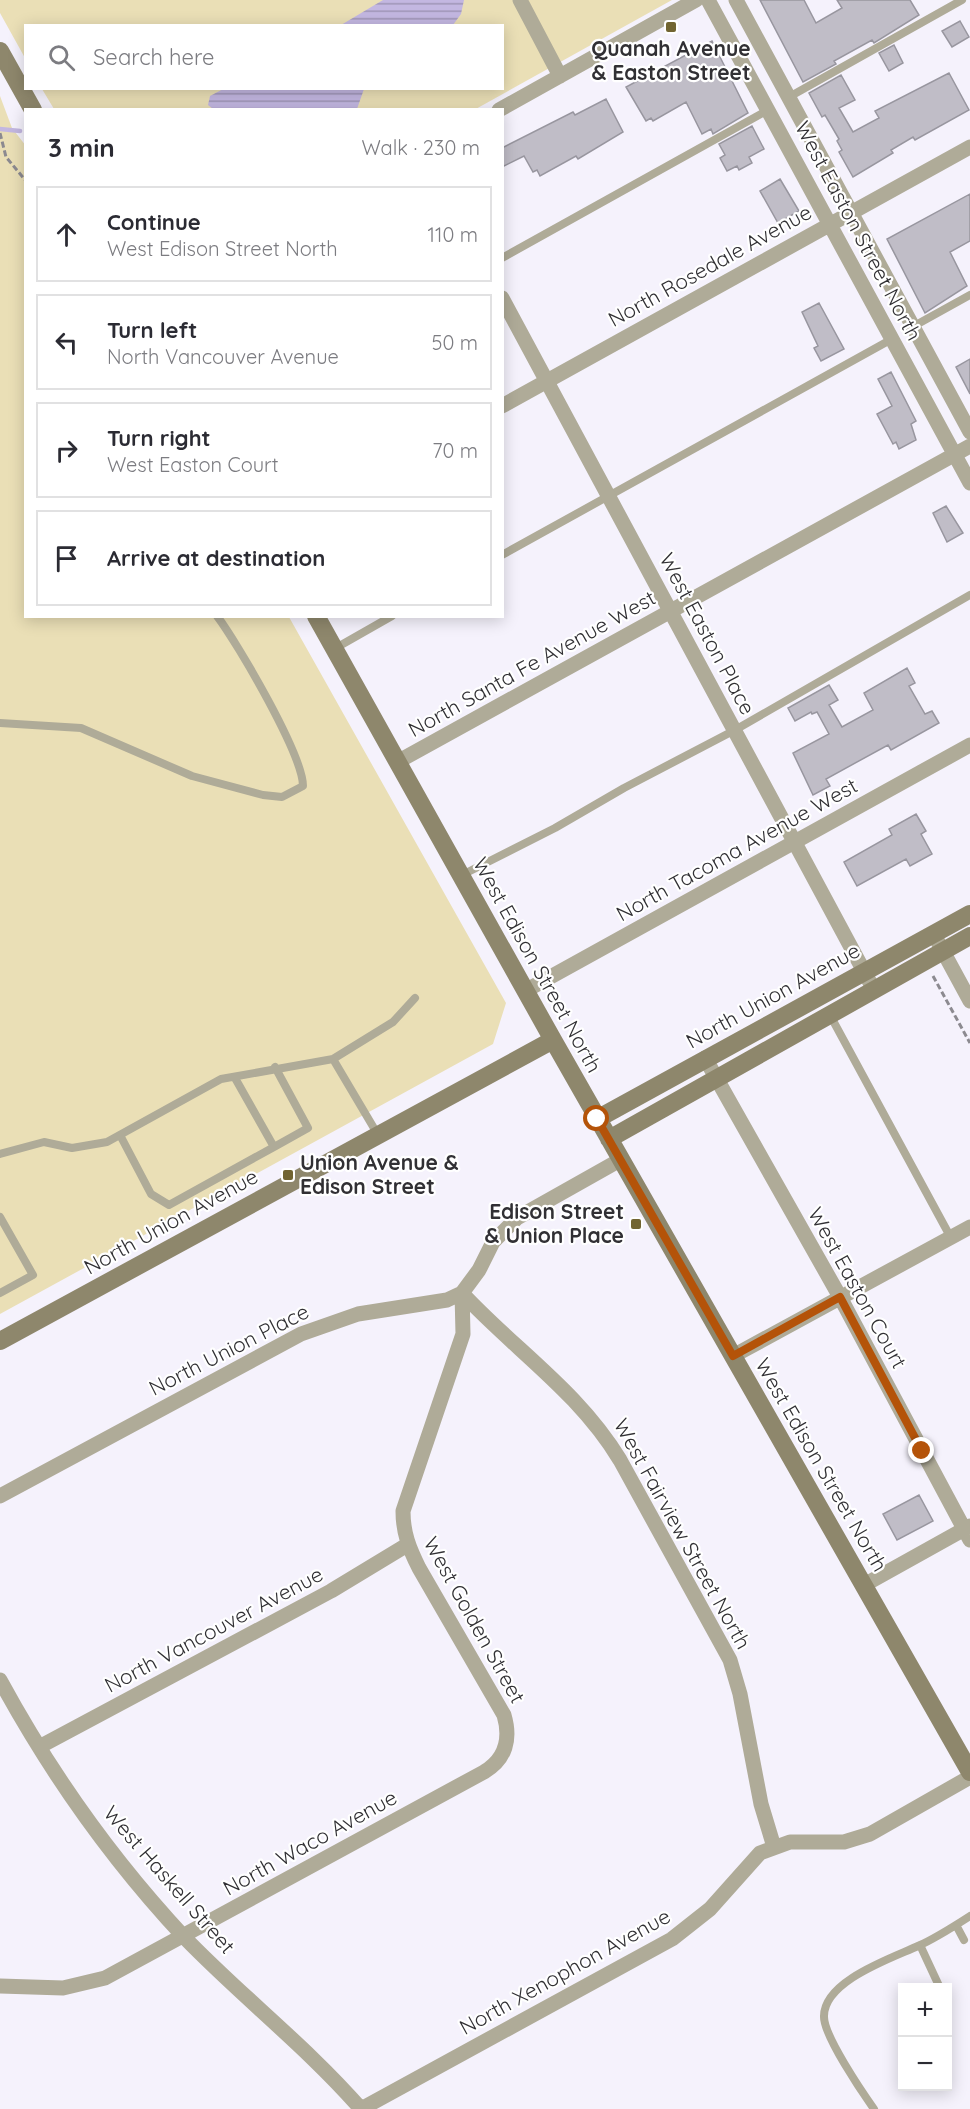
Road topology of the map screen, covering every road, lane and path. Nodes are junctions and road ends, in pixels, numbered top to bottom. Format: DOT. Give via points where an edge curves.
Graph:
graph roads {
  1 [pos="520,0"];
  2 [pos="696,0"];
  3 [pos="708,0"];
  4 [pos="736,0"];
  5 [pos="962,0"];
  6 [pos="0,51"];
  7 [pos="560,76"];
  8 [pos="789,97"];
  9 [pos="32,108"];
  10 [pos="503,108"];
  11 [pos="769,109"];
  12 [pos="0,133"];
  13 [pos="970,147"];
  14 [pos="24,178"];
  15 [pos="852,212"];
  16 [pos="830,224"];
  17 [pos="504,257"];
  18 [pos="970,295"];
  19 [pos="504,302"];
  20 [pos="914,326"];
  21 [pos="892,339"];
  22 [pos="548,381"];
  23 [pos="504,405"];
  24 [pos="970,432"];
  25 [pos="970,446"];
  26 [pos="956,454"];
  27 [pos="970,483"];
  28 [pos="609,496"];
  29 [pos="504,554"];
  30 [pos="970,595"];
  31 [pos="671,611"];
  32 [pos="218,618"];
  33 [pos="317,618"];
  34 [pos="388,618"];
  35 [pos="334,649"];
  36 [pos="0,723"];
  37 [pos="735,730"];
  38 [pos="970,746"];
  39 [pos="397,762"];
  40 [pos="795,842"];
  41 [pos="461,876"];
  42 [pos="970,914"];
  43 [pos="934,934"];
  44 [pos="970,936"];
  45 [pos="943,951"];
  46 [pos="928,967"];
  47 [pos="864,971"];
  48 [pos="874,990"];
  49 [pos="525,991"];
  50 [pos="416,998"];
  51 [pos="970,1000"];
  52 [pos="830,1015"];
  53 [pos="553,1040"];
  54 [pos="970,1043"];
  55 [pos="705,1058"];
  56 [pos="333,1059"];
  57 [pos="275,1067"];
  58 [pos="235,1078"];
  59 [pos="716,1080"];
  60 [pos="597,1119"];
  61 [pos="120,1135"];
  62 [pos="378,1135"];
  63 [pos="609,1138"];
  64 [pos="274,1147"];
  65 [pos="0,1154"];
  66 [pos="621,1160"];
  67 [pos="0,1217"];
  68 [pos="970,1227"];
  69 [pos="951,1238"];
  70 [pos="0,1293"];
  71 [pos="462,1293"];
  72 [pos="840,1297"];
  73 [pos="0,1341"];
  74 [pos="733,1356"];
  75 [pos="0,1496"];
  76 [pos="968,1532"];
  77 [pos="407,1545"];
  78 [pos="864,1585"];
  79 [pos="0,1680"];
  80 [pos="39,1747"];
  81 [pos="500,1760"];
  82 [pos="970,1772"];
  83 [pos="970,1777"];
  84 [pos="774,1847"];
  85 [pos="970,1916"];
  86 [pos="956,1925"];
  87 [pos="183,1936"];
  88 [pos="963,1940"];
  89 [pos="920,1946"];
  90 [pos="938,1983"];
  91 [pos="0,1986"];
  92 [pos="361,2109"];
  93 [pos="874,2109"];
  1 -- 7 [label="street"];
  2 -- 7 [label="street"];
  3 -- 11 [label="street, West Easton Street North"];
  4 -- 8 [label="street, West Easton Street North"];
  5 -- 8 [label="lane"];
  6 -- 9 [label="street"];
  7 -- 10 [label="street"];
  8 -- 15 [label="street, West Easton Street North"];
  11 -- 16 [label="street, West Easton Street North"];
  11 -- 17 [label="lane"];
  12 -- 14 [label="path" via="4,151"];
  13 -- 15 [label="street, North Rosedale Avenue"];
  15 -- 16 [label="street, North Rosedale Avenue"];
  15 -- 20 [label="street, West Easton Street North"];
  16 -- 21 [label="street, West Easton Street North"];
  16 -- 22 [label="street, North Rosedale Avenue"];
  18 -- 20 [label="lane"];
  19 -- 22 [label="street, West Easton Place"];
  20 -- 24 [label="street, West Easton Street North"];
  21 -- 26 [label="street, West Easton Street North"];
  21 -- 28 [label="lane"];
  22 -- 23 [label="street, North Rosedale Avenue"];
  22 -- 28 [label="street, West Easton Place"];
  25 -- 26 [label="street, North Santa Fe Avenue West"];
  26 -- 27 [label="street, West Easton Street North"];
  26 -- 31 [label="street, North Santa Fe Avenue West"];
  28 -- 29 [label="lane"];
  28 -- 31 [label="street, West Easton Place"];
  30 -- 37 [label="lane"];
  31 -- 37 [label="street, West Easton Place"];
  31 -- 39 [label="street, North Santa Fe Avenue West"];
  32 -- 36 [label="lane" via="242,654 299,763 303,786 294,793 282,797 263,795 192,776 81,728"];
  33 -- 35 [label="street, West Edison Street North"];
  34 -- 35 [label="lane"];
  35 -- 39 [label="street, West Edison Street North"];
  37 -- 40 [label="street, West Easton Place"];
  37 -- 41 [label="lane"];
  38 -- 40 [label="street, North Tacoma Avenue West"];
  39 -- 41 [label="street, West Edison Street North"];
  40 -- 47 [label="street, West Easton Place"];
  40 -- 49 [label="street, North Tacoma Avenue West"];
  41 -- 49 [label="street, West Edison Street North"];
  42 -- 43 [label="street, North Union Avenue"];
  43 -- 45 [label="street"];
  43 -- 47 [label="street, North Union Avenue"];
  44 -- 45 [label="street, North Union Avenue"];
  45 -- 48 [label="street, North Union Avenue"];
  45 -- 51 [label="street"];
  46 -- 54 [label="path"];
  47 -- 48 [label="street, West Easton Place"];
  47 -- 55 [label="street, North Union Avenue"];
  48 -- 52 [label="street, North Union Avenue"];
  49 -- 53 [label="street, West Edison Street North"];
  50 -- 56 [label="lane" via="393,1022"];
  52 -- 59 [label="street, North Union Avenue"];
  52 -- 69 [label="lane"];
  53 -- 60 [label="street, West Edison Street North"];
  53 -- 62 [label="street, North Union Avenue"];
  55 -- 59 [label="street, West Easton Court"];
  55 -- 60 [label="street, North Union Avenue"];
  56 -- 57 [label="lane"];
  56 -- 62 [label="lane"];
  57 -- 58 [label="lane"];
  57 -- 64 [label="lane" via="308,1128"];
  58 -- 61 [label="lane" via="221,1079"];
  58 -- 64 [label="lane"];
  59 -- 63 [label="street, North Union Avenue"];
  59 -- 72 [label="street, West Easton Court"];
  60 -- 63 [label="street, West Edison Street North"];
  61 -- 64 [label="lane" via="151,1194 169,1205"];
  61 -- 65 [label="lane" via="107,1142 72,1148 44,1142"];
  62 -- 73 [label="street, North Union Avenue"];
  63 -- 66 [label="street, West Edison Street North"];
  66 -- 71 [label="street" via="517,1218 493,1242"];
  66 -- 74 [label="street, West Edison Street North"];
  67 -- 70 [label="lane" via="33,1275"];
  68 -- 69 [label="street"];
  69 -- 72 [label="street"];
  71 -- 75 [label="street, North Union Place" via="447,1300 358,1314 301,1334"];
  71 -- 77 [label="street, West Golden Street" via="463,1334 403,1511"];
  71 -- 84 [label="street, West Fairview Street North" via="492,1326 581,1406 601,1429 626,1470 730,1660"];
  72 -- 74 [label="street"];
  72 -- 76 [label="street, West Easton Court"];
  74 -- 78 [label="street, West Edison Street North"];
  76 -- 78 [label="street"];
  77 -- 80 [label="street, North Vancouver Avenue" via="331,1591"];
  77 -- 81 [label="street, West Golden Street" via="504,1716 508,1737"];
  78 -- 82 [label="street, West Edison Street North"];
  79 -- 80 [label="street, West Haskell Street"];
  80 -- 87 [label="street, West Haskell Street" via="77,1805"];
  81 -- 87 [label="street, North Waco Avenue"];
  83 -- 84 [label="street, North Xenophon Avenue" via="870,1834 844,1842 790,1842"];
  84 -- 92 [label="street, North Xenophon Avenue" via="747,1865 696,1922 647,1955"];
  85 -- 86 [label="lane"];
  86 -- 88 [label="lane"];
  86 -- 89 [label="lane"];
  87 -- 91 [label="street, North Waco Avenue" via="92,1983 63,1988"];
  87 -- 92 [label="street, West Haskell Street" via="332,2076"];
  89 -- 90 [label="lane"];
  89 -- 93 [label="lane" via="847,1982 825,2008 828,2033"];
}
